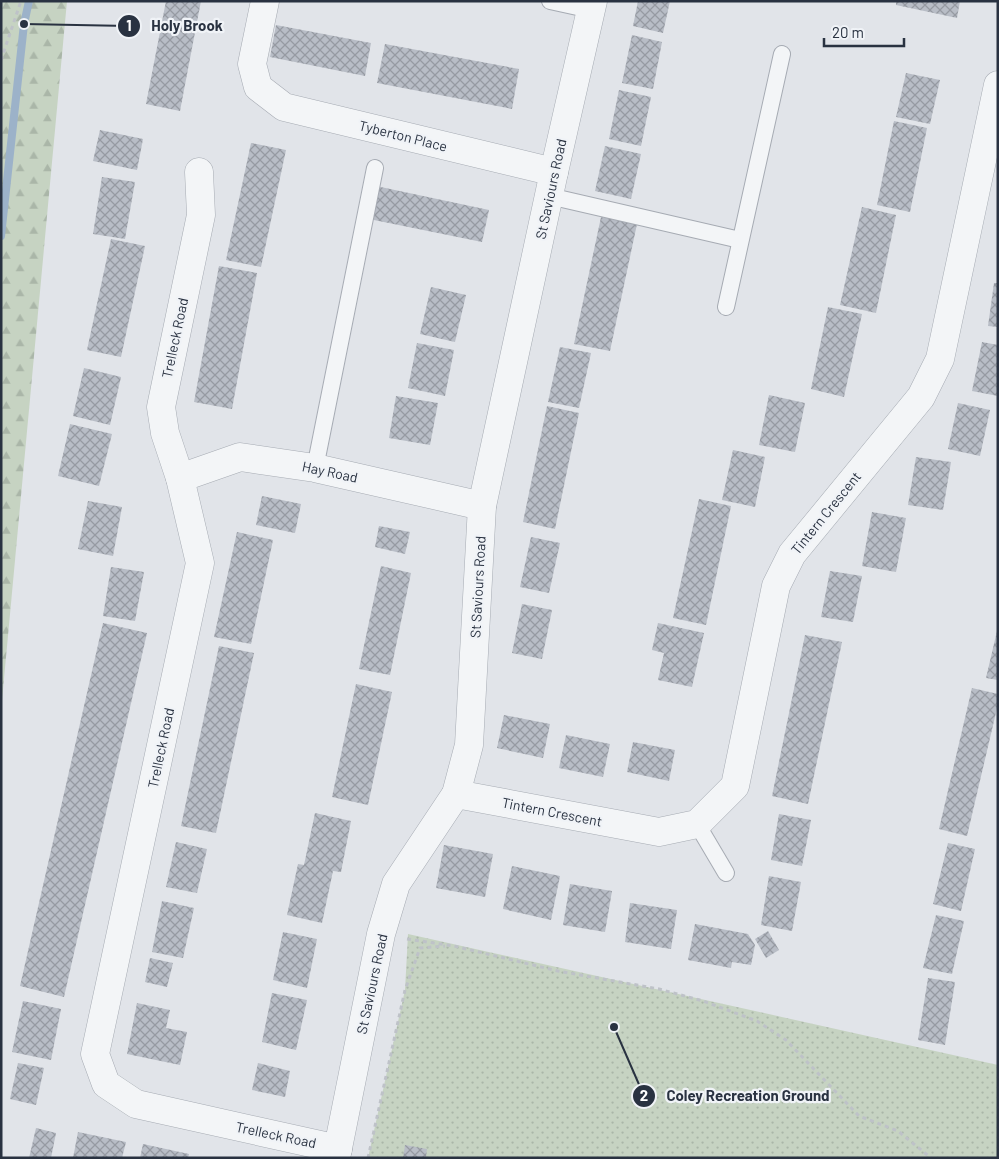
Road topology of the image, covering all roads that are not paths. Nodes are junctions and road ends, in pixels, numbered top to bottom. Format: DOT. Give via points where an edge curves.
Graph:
graph roads {
  1 [pos="265,1"];
  2 [pos="550,1"];
  3 [pos="592,6"];
  4 [pos="782,54"];
  5 [pos="998,85"];
  6 [pos="375,168"];
  7 [pos="199,172"];
  8 [pos="552,184"];
  9 [pos="740,240"];
  10 [pos="726,306"];
  11 [pos="315,468"];
  12 [pos="180,478"];
  13 [pos="482,506"];
  14 [pos="456,794"];
  15 [pos="697,824"];
  16 [pos="726,873"];
  17 [pos="337,1153"];
  1 -- 8 [label="street, Tyberton Place" via="252,64 258,87 284,107"];
  2 -- 3 [label="lane"];
  3 -- 8 [label="street, St Saviours Road"];
  4 -- 9 [label="lane"];
  5 -- 15 [label="street, Tintern Crescent" via="940,359 921,396 792,554 776,586 734,786"];
  6 -- 11 [label="lane"];
  7 -- 12 [label="street, Trelleck Road" via="201,215 161,407 165,433"];
  8 -- 9 [label="lane"];
  8 -- 13 [label="street, St Saviours Road"];
  9 -- 10 [label="lane"];
  11 -- 12 [label="street, Hay Road" via="240,457"];
  11 -- 13 [label="street, Hay Road"];
  12 -- 17 [label="street, Trelleck Road" via="200,563 95,1054 106,1084 136,1104"];
  13 -- 14 [label="street, St Saviours Road" via="469,745"];
  14 -- 15 [label="street, Tintern Crescent" via="659,832"];
  14 -- 17 [label="street, St Saviours Road" via="396,884 381,934"];
  15 -- 16 [label="lane"];
}
